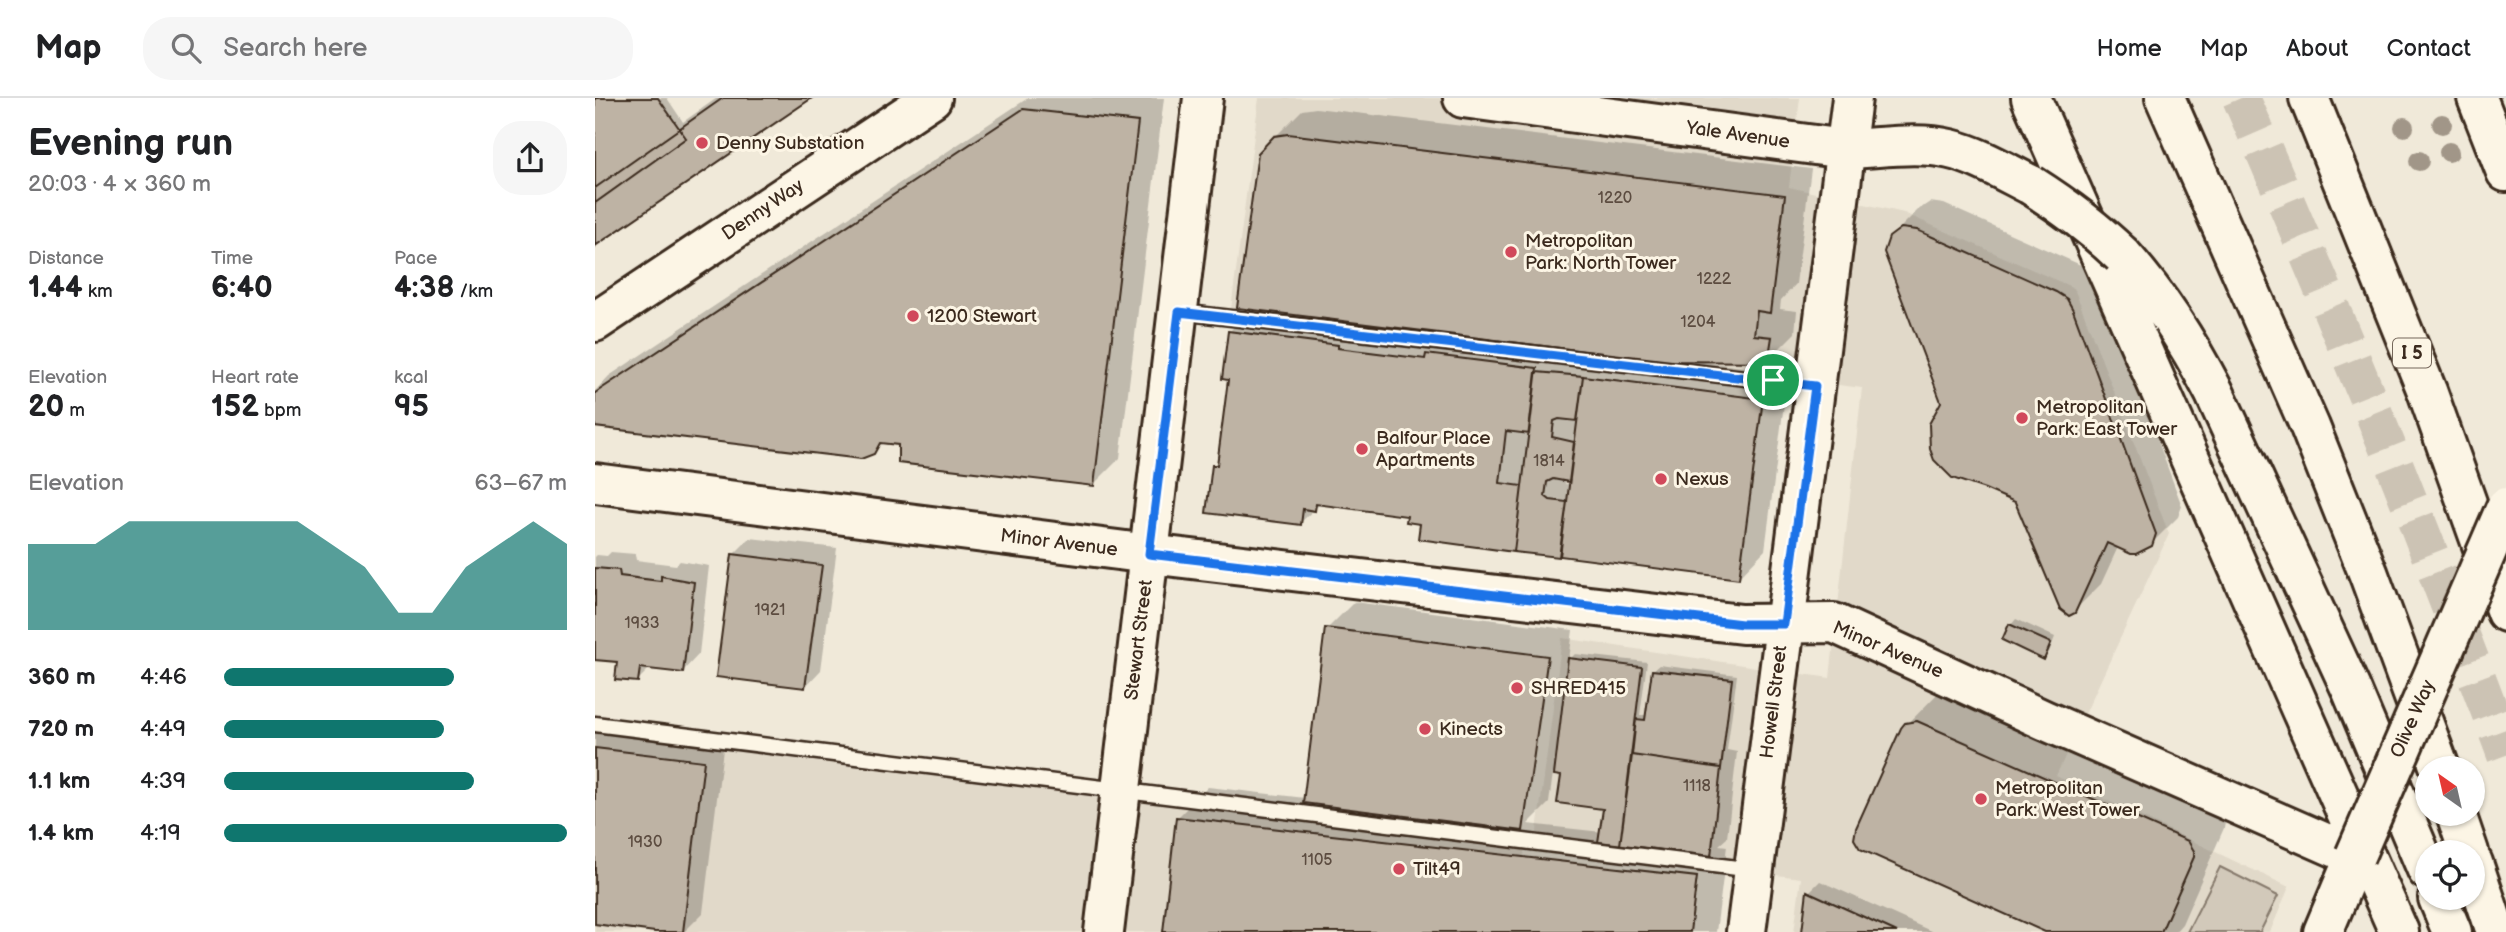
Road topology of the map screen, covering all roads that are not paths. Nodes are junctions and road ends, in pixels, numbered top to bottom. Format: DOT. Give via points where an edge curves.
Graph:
graph roads {
  1 [pos="932,98"];
  2 [pos="1203,98"];
  3 [pos="1463,98"];
  4 [pos="1852,98"];
  5 [pos="2031,98"];
  6 [pos="2165,98"];
  7 [pos="2309,98"];
  8 [pos="2477,98"];
  9 [pos="1845,149"];
  10 [pos="2506,172"];
  11 [pos="1179,312"];
  12 [pos="595,322"];
  13 [pos="1815,386"];
  14 [pos="595,483"];
  15 [pos="2506,507"];
  16 [pos="1149,554"];
  17 [pos="2506,612"];
  18 [pos="1784,624"];
  19 [pos="595,724"];
  20 [pos="2436,756"];
  21 [pos="1121,791"];
  22 [pos="2415,842"];
  23 [pos="2355,856"];
  24 [pos="1753,870"];
  25 [pos="2485,899"];
  26 [pos="2443,910"];
  27 [pos="2325,926"];
  28 [pos="1104,932"];
  29 [pos="1746,932"];
  30 [pos="2399,932"];
  31 [pos="2452,932"];
  32 [pos="2496,932"];
  1 -- 12 [label="main road, Denny Way"];
  2 -- 11 [label="main road, Stewart Street"];
  3 -- 9 [label="main road, Yale Avenue"];
  4 -- 9 [label="main road, Howell Street"];
  5 -- 30 [label="main road"];
  6 -- 20 [label="main road" via="2310,427"];
  7 -- 17 [label="main road, I 5" via="2427,391"];
  8 -- 10 [label="main road"];
  9 -- 13 [label="main road, Howell Street"];
  9 -- 22 [label="main road, Yale Avenue, bridge" via="1950,149 1996,166 2061,204 2099,233 2163,304 2214,392"];
  11 -- 13 [label="lane"];
  11 -- 16 [label="main road, Stewart Street"];
  13 -- 18 [label="main road, Howell Street"];
  14 -- 16 [label="main road, Minor Avenue"];
  15 -- 23 [label="main road, Olive Way, bridge"];
  16 -- 18 [label="main road, Minor Avenue" via="1742,624"];
  16 -- 21 [label="main road, Stewart Street"];
  18 -- 23 [label="main road, Minor Avenue" via="1840,626"];
  18 -- 24 [label="main road, Howell Street"];
  19 -- 21 [label="lane"];
  21 -- 24 [label="lane"];
  21 -- 28 [label="main road, Stewart Street"];
  23 -- 27 [label="main road, Olive Way"];
  24 -- 29 [label="main road, Howell Street"];
  25 -- 32 [label="main road"];
  26 -- 31 [label="main road"];
}
